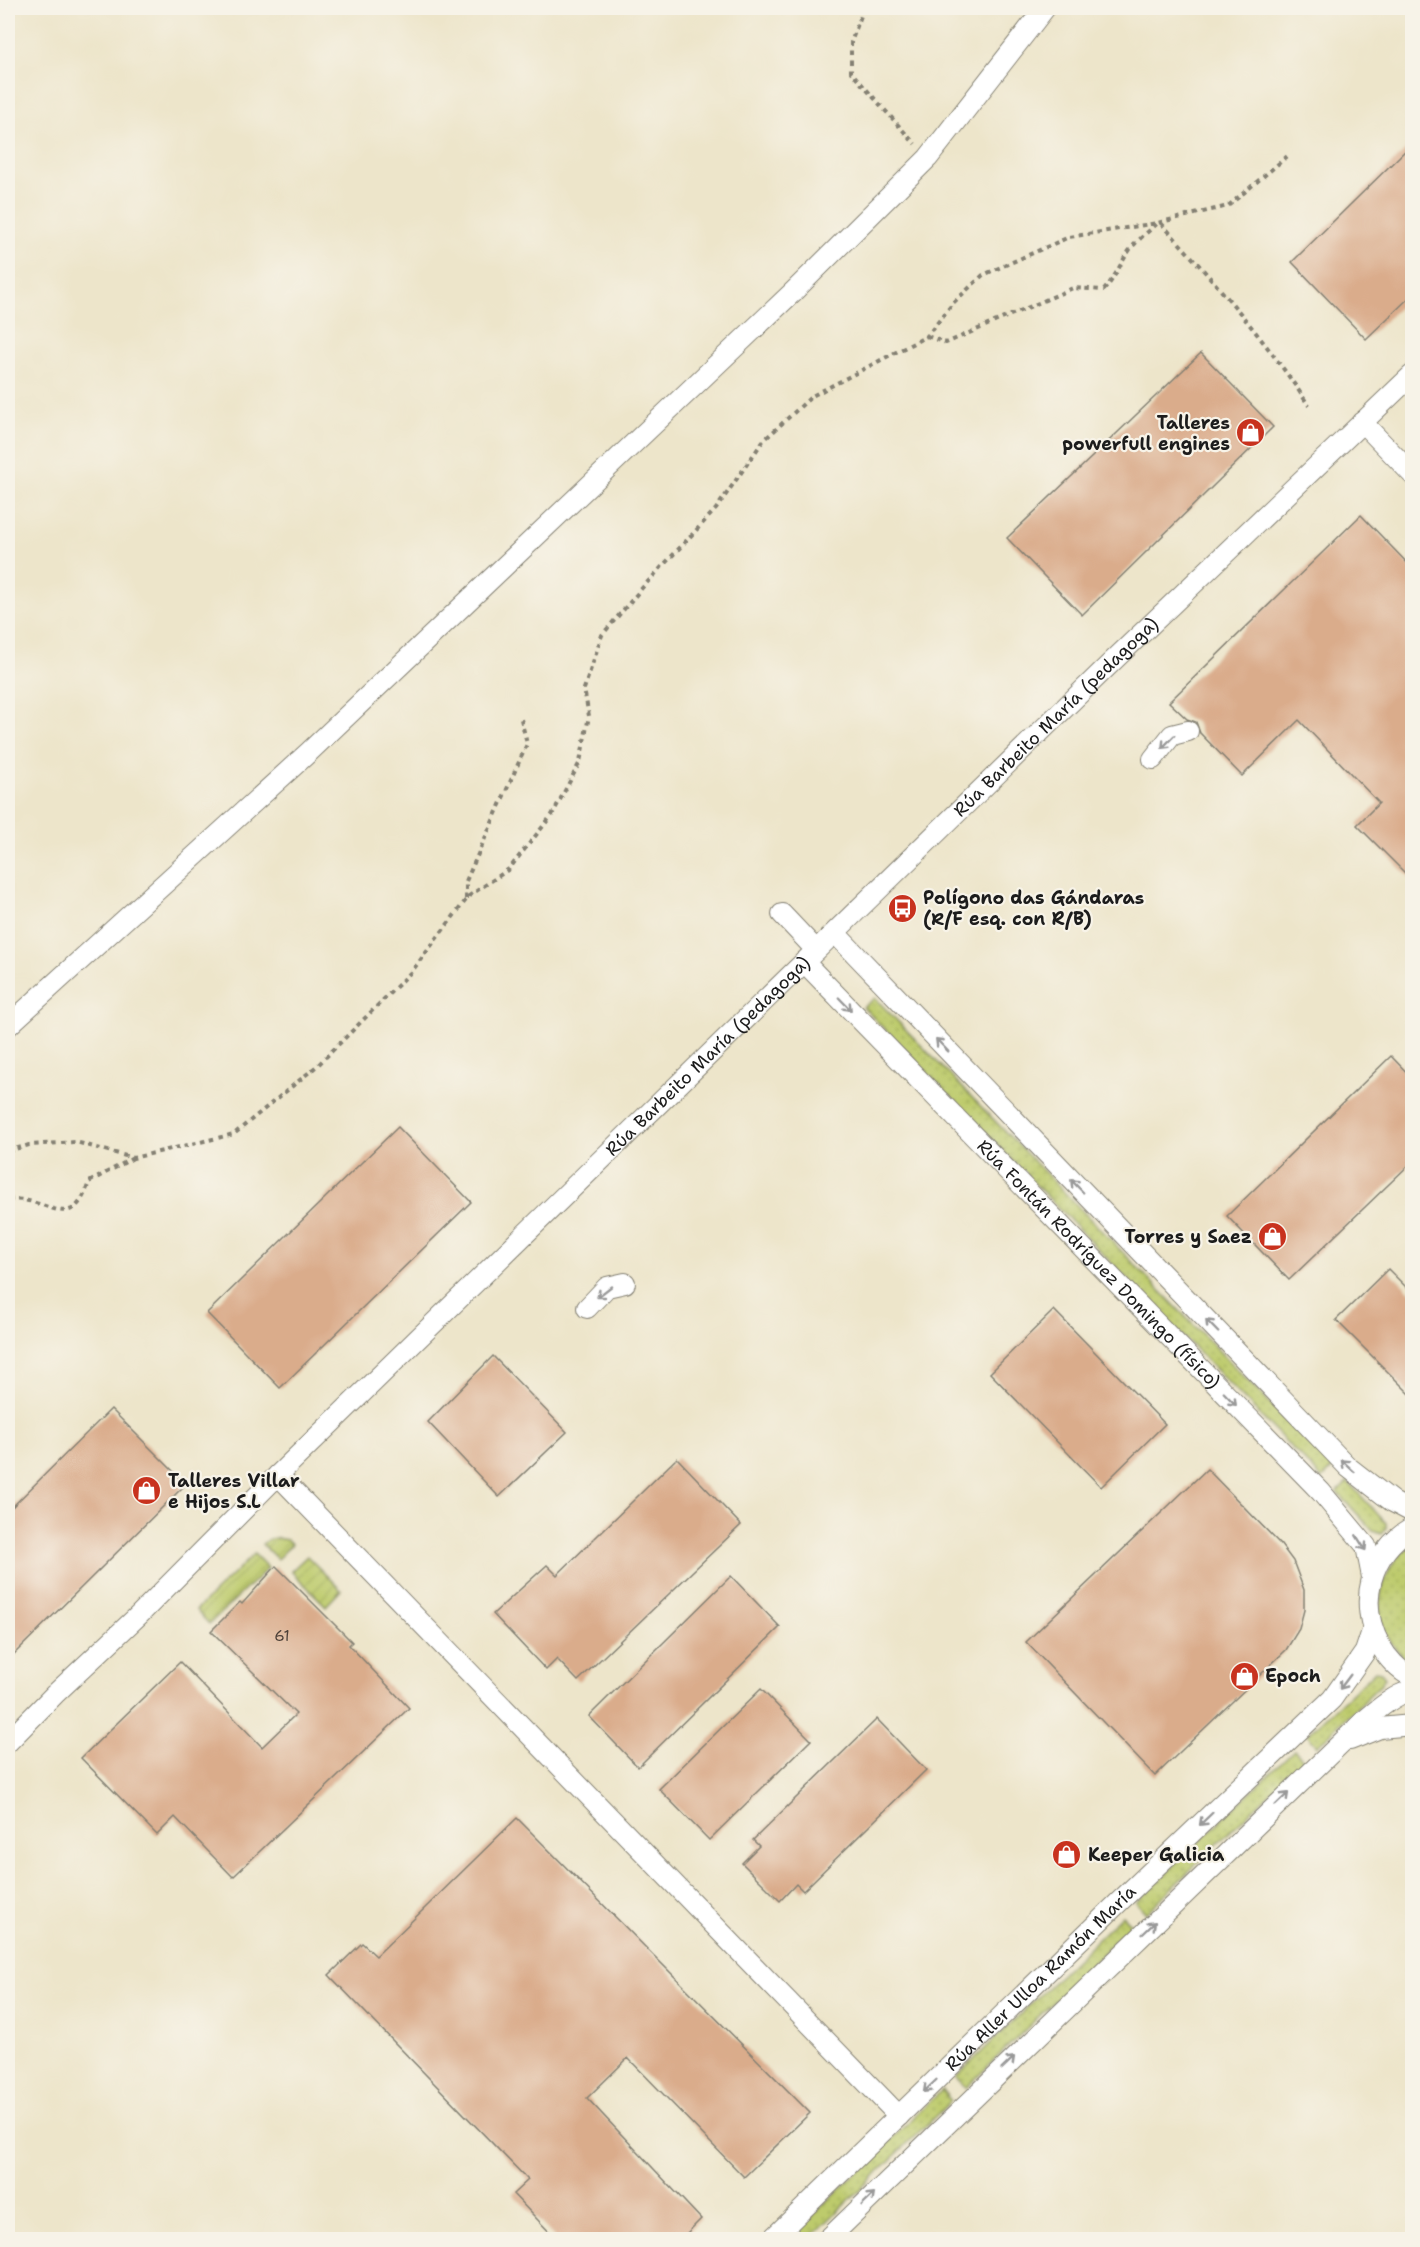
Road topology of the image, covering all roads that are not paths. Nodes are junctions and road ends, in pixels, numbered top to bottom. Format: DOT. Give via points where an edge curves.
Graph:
graph roads {
  1 [pos="1045,8"];
  2 [pos="1413,375"];
  3 [pos="1362,422"];
  4 [pos="1413,474"];
  5 [pos="1188,731"];
  6 [pos="1153,759"];
  7 [pos="782,914"];
  8 [pos="834,933"];
  9 [pos="810,956"];
  10 [pos="8,1026"];
  11 [pos="626,1283"];
  12 [pos="587,1308"];
  13 [pos="278,1475"];
  14 [pos="1413,1512"];
  15 [pos="1413,1528"];
  16 [pos="1372,1577"];
  17 [pos="1372,1631"];
  18 [pos="1413,1677"];
  19 [pos="1413,1690"];
  20 [pos="1413,1725"];
  21 [pos="8,1743"];
  22 [pos="1339,1744"];
  23 [pos="899,2116"];
  24 [pos="771,2240"];
  25 [pos="826,2240"];
  1 -- 10 [label="street" via="928,158 794,291 309,752"];
  2 -- 3 [label="street, Rúa Barbeito María (pedagoga)"];
  3 -- 4 [label="street"];
  3 -- 8 [label="street, Rúa Barbeito María (pedagoga)"];
  5 -- 6 [label="street, one-way" via="1172,735"];
  7 -- 9 [label="street, Rúa Fontán Rodríguez Domingo (físico)"];
  8 -- 9 [label="street, Rúa Barbeito María (pedagoga)"];
  14 -- 8 [label="street, one-way" via="1393,1503 1348,1467"];
  9 -- 13 [label="street, Rúa Barbeito María (pedagoga)"];
  9 -- 16 [label="street, Rúa Fontán Rodríguez Domingo (físico), one-way" via="1321,1492 1366,1546"];
  11 -- 12 [label="street, one-way" via="607,1287"];
  13 -- 21 [label="street, Rúa Barbeito María (pedagoga)"];
  13 -- 23 [label="street"];
  15 -- 16 [label="street" via="1390,1545"];
  16 -- 17 [label="street" via="1368,1594"];
  17 -- 18 [label="street" via="1386,1656"];
  17 -- 23 [label="street, Rúa Aller Ulloa Ramón María, one-way" via="1365,1652 1332,1699"];
  19 -- 22 [label="street" via="1386,1703"];
  20 -- 22 [label="street" via="1380,1728"];
  25 -- 22 [label="street, one-way"];
  23 -- 24 [label="street, Rúa Aller Ulloa Ramón María"];
}
